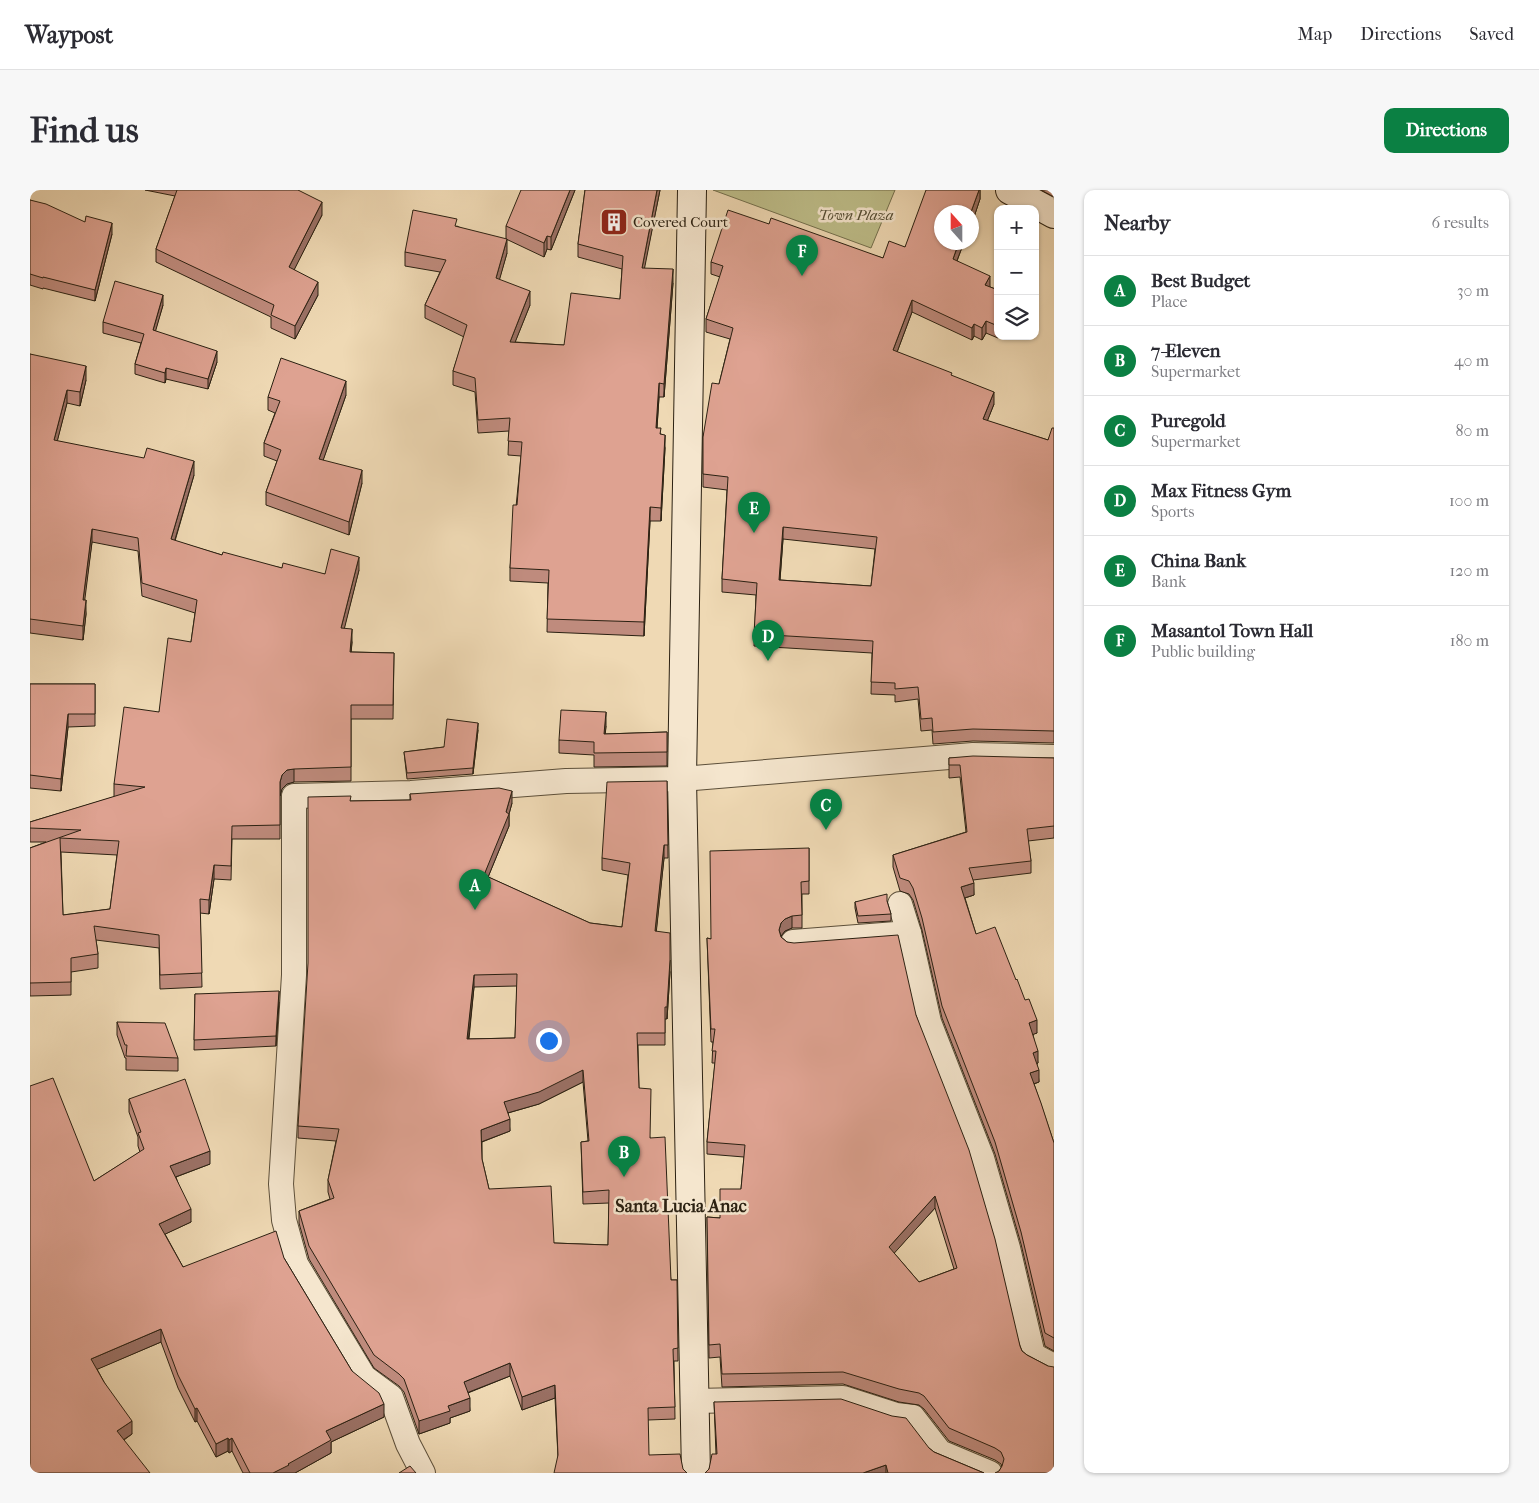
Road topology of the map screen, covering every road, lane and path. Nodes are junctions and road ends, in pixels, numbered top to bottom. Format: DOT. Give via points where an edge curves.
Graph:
graph roads {
  1 [pos="692,190"];
  2 [pos="1010,190"];
  3 [pos="1054,214"];
  4 [pos="1054,757"];
  5 [pos="682,779"];
  6 [pos="900,904"];
  7 [pos="909,933"];
  8 [pos="793,942"];
  9 [pos="1054,1366"];
  10 [pos="695,1400"];
  11 [pos="423,1473"];
  12 [pos="696,1473"];
  13 [pos="990,1473"];
  1 -- 5 [label="street"];
  2 -- 3 [label="street"];
  4 -- 5 [label="street" via="972,755"];
  5 -- 10 [label="street"];
  5 -- 11 [label="street" via="566,781 411,793 294,796 294,975 281,1184 284,1220 296,1264 364,1377 391,1397 408,1444"];
  6 -- 7 [label="street"];
  7 -- 8 [label="street"];
  7 -- 9 [label="street" via="929,1022 982,1158 1008,1248 1033,1355"];
  10 -- 12 [label="street"];
  10 -- 13 [label="street" via="843,1398 896,1415 913,1416 940,1452"];
}
